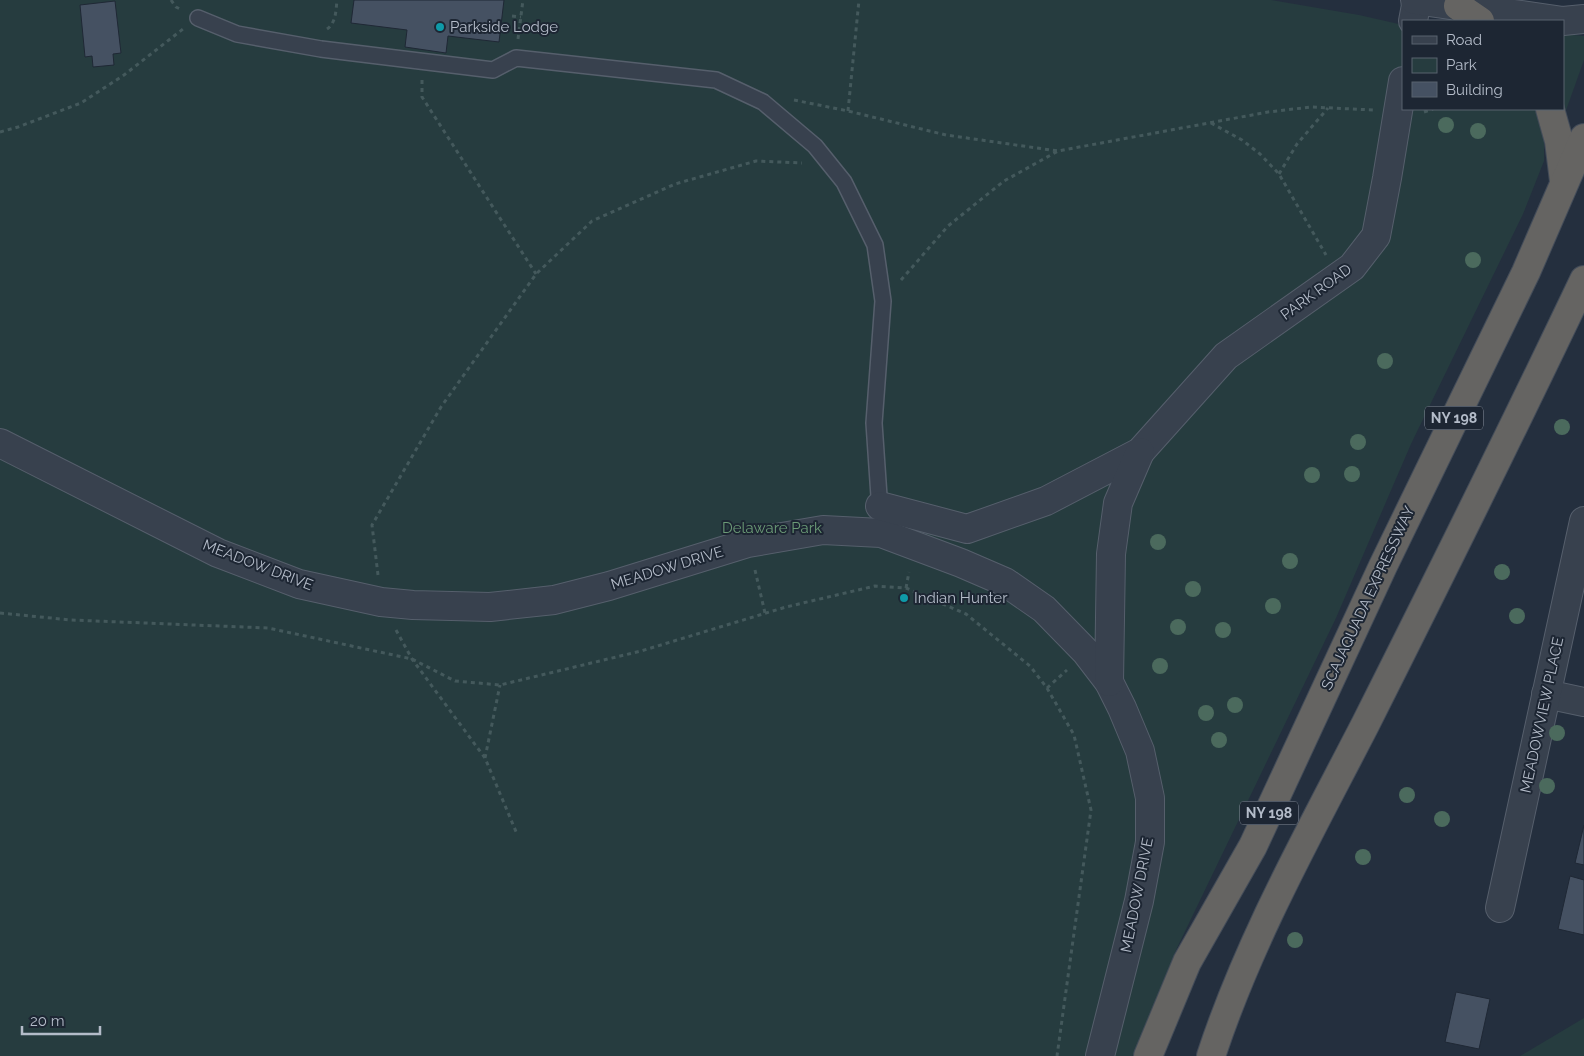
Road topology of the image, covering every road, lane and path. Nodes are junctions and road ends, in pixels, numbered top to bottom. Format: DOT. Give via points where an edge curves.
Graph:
graph roads {
  1 [pos="337,0"];
  2 [pos="523,0"];
  3 [pos="859,0"];
  4 [pos="1416,0"];
  5 [pos="1469,14"];
  6 [pos="512,16"];
  7 [pos="521,17"];
  8 [pos="198,18"];
  9 [pos="1584,19"];
  10 [pos="1413,20"];
  11 [pos="1550,20"];
  12 [pos="1564,21"];
  13 [pos="331,27"];
  14 [pos="337,28"];
  15 [pos="323,33"];
  16 [pos="517,46"];
  17 [pos="422,78"];
  18 [pos="1402,87"];
  19 [pos="790,99"];
  20 [pos="1328,108"];
  21 [pos="1376,110"];
  22 [pos="1550,110"];
  23 [pos="848,111"];
  24 [pos="1211,123"];
  25 [pos="0,132"];
  26 [pos="1584,138"];
  27 [pos="1058,151"];
  28 [pos="830,165"];
  29 [pos="1279,174"];
  30 [pos="1564,181"];
  31 [pos="536,274"];
  32 [pos="1338,277"];
  33 [pos="1584,280"];
  34 [pos="883,301"];
  35 [pos="0,443"];
  36 [pos="1140,452"];
  37 [pos="880,520"];
  38 [pos="1584,521"];
  39 [pos="748,543"];
  40 [pos="381,602"];
  41 [pos="0,613"];
  42 [pos="765,613"];
  43 [pos="412,659"];
  44 [pos="1109,682"];
  45 [pos="500,685"];
  46 [pos="1546,694"];
  47 [pos="1584,702"];
  48 [pos="485,758"];
  49 [pos="517,834"];
  50 [pos="1500,908"];
  51 [pos="1057,1056"];
  52 [pos="1100,1056"];
  53 [pos="1148,1056"];
  54 [pos="1211,1056"];
  1 -- 13 [label="path"];
  2 -- 7 [label="path"];
  3 -- 23 [label="path"];
  4 -- 5 [label="street"];
  4 -- 10 [label="street"];
  5 -- 11 [label="street"];
  6 -- 7 [label="path"];
  7 -- 16 [label="path"];
  8 -- 25 [label="path" via="124,75 81,103"];
  8 -- 28 [label="lane" via="237,34 321,49 493,70 516,58 716,80 763,102 815,146"];
  9 -- 12 [label="street"];
  13 -- 14 [label="path"];
  13 -- 15 [label="path"];
  17 -- 31 [label="path" via="422,97"];
  18 -- 32 [label="street, PARK ROAD" via="1376,236 1352,267"];
  19 -- 23 [label="path"];
  20 -- 21 [label="path"];
  20 -- 24 [label="path" via="1268,112"];
  20 -- 29 [label="path" via="1297,144"];
  22 -- 30 [label="highway" via="1559,141"];
  23 -- 27 [label="path" via="946,135"];
  24 -- 27 [label="path"];
  24 -- 29 [label="path" via="1242,140"];
  26 -- 30 [label="highway, SCAJAQUADA EXPRESSWAY / NY 198"];
  27 -- 34 [label="path" via="1004,181 948,226"];
  28 -- 31 [label="path" via="756,161 675,184 592,220"];
  28 -- 34 [label="lane" via="844,182 876,245"];
  29 -- 32 [label="path"];
  30 -- 53 [label="highway, SCAJAQUADA EXPRESSWAY / NY 198" via="1526,272 1387,556 1253,846 1187,962"];
  31 -- 40 [label="path" via="441,407 372,525"];
  32 -- 36 [label="street, PARK ROAD" via="1226,356"];
  33 -- 54 [label="highway, NY 198" via="1442,573 1262,927"];
  34 -- 37 [label="lane" via="874,423"];
  35 -- 40 [label="street, MEADOW DRIVE" via="218,553 299,584"];
  36 -- 37 [label="street, PARK ROAD" via="1046,501 967,529"];
  36 -- 44 [label="street, PARK ROAD" via="1118,503 1112,554"];
  37 -- 39 [label="street, MEADOW DRIVE"];
  37 -- 44 [label="street, MEADOW DRIVE" via="961,563 1005,582 1044,609 1086,652"];
  38 -- 46 [label="street, MEADOWVIEW PLACE"];
  39 -- 40 [label="street, MEADOW DRIVE" via="554,600 490,607"];
  39 -- 42 [label="path"];
  40 -- 43 [label="path"];
  41 -- 43 [label="path" via="71,620 268,628"];
  42 -- 45 [label="path" via="641,651"];
  42 -- 51 [label="path" via="875,586 906,588 966,614 1030,666 1047,688 1074,735 1091,810"];
  43 -- 45 [label="path" via="455,682"];
  43 -- 48 [label="path"];
  44 -- 52 [label="street, MEADOW DRIVE" via="1140,751 1150,798 1150,842 1139,901"];
  45 -- 48 [label="path"];
  46 -- 47 [label="street"];
  46 -- 50 [label="street, MEADOWVIEW PLACE"];
  48 -- 49 [label="path"];
}
